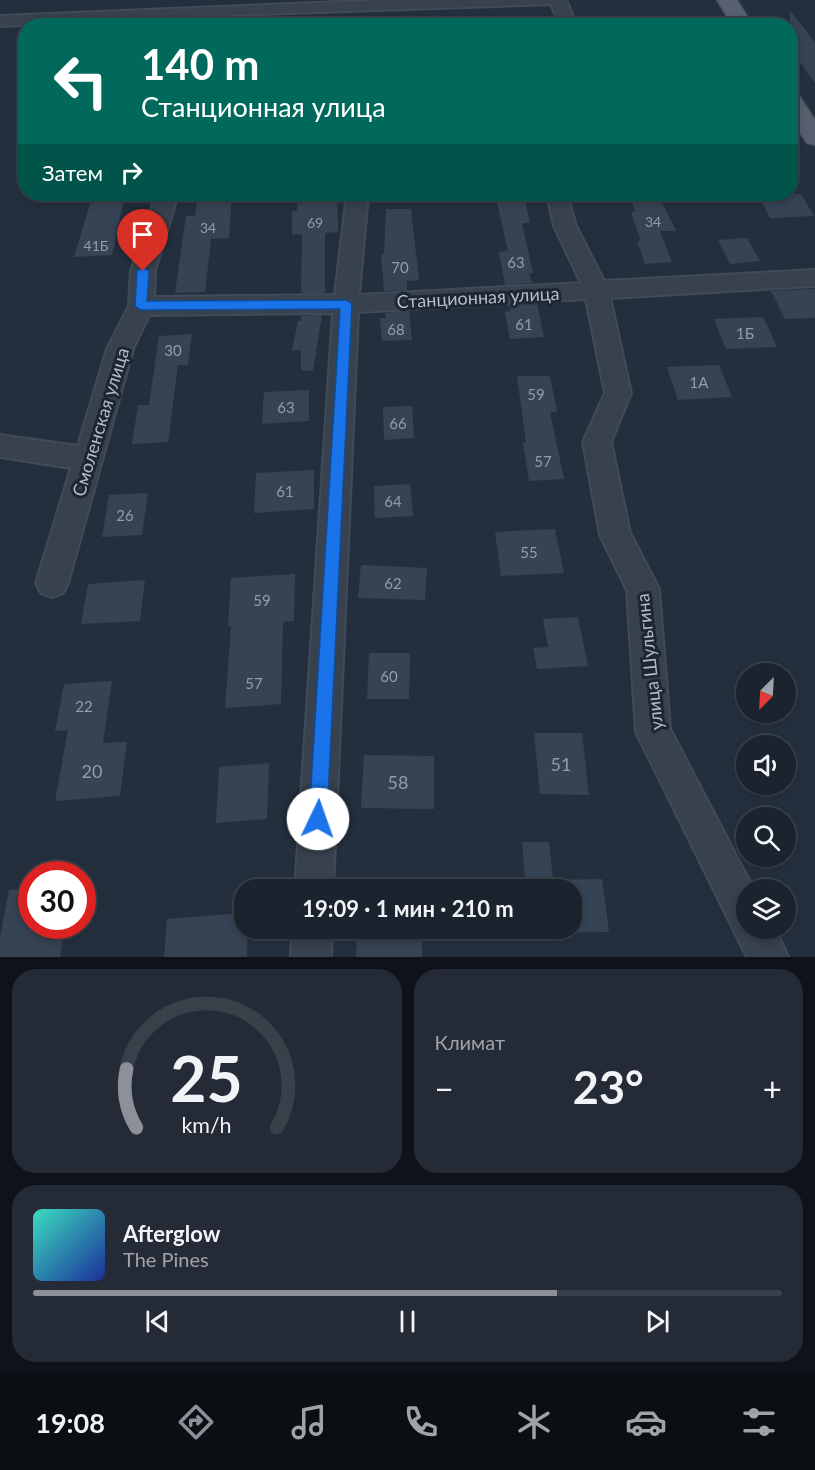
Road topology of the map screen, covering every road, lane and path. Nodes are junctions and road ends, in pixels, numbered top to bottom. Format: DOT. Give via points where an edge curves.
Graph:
graph roads {
  1 [pos="81,0"];
  2 [pos="544,0"];
  3 [pos="558,0"];
  4 [pos="727,0"];
  5 [pos="377,3"];
  6 [pos="231,5"];
  7 [pos="76,18"];
  8 [pos="376,18"];
  9 [pos="566,18"];
  10 [pos="738,18"];
  11 [pos="18,20"];
  12 [pos="0,21"];
  13 [pos="798,111"];
  14 [pos="815,138"];
  15 [pos="164,201"];
  16 [pos="356,201"];
  17 [pos="559,201"];
  18 [pos="815,278"];
  19 [pos="596,290"];
  20 [pos="346,304"];
  21 [pos="141,306"];
  22 [pos="0,446"];
  23 [pos="88,459"];
  24 [pos="52,583"];
  25 [pos="315,879"];
  26 [pos="736,894"];
  27 [pos="311,939"];
  28 [pos="759,939"];
  29 [pos="310,957"];
  30 [pos="768,957"];
  1 -- 7 [label="street"];
  2 -- 5 [label="street"];
  3 -- 9 [label="street"];
  4 -- 10 [label="main road"];
  5 -- 6 [label="street"];
  5 -- 8 [label="street"];
  6 -- 7 [label="street"];
  11 -- 12 [label="street"];
  13 -- 14 [label="main road"];
  15 -- 21 [label="street, Смоленская улица" via="143,271"];
  16 -- 20 [label="street"];
  17 -- 19 [label="street, улица Шульгина" via="565,226"];
  18 -- 19 [label="street, Станционная улица"];
  19 -- 20 [label="street, Станционная улица"];
  19 -- 26 [label="street, улица Шульгина" via="618,393 597,442 615,535 643,590 653,732"];
  20 -- 21 [label="street, Станционная улица"];
  20 -- 25 [label="street"];
  21 -- 23 [label="street, Смоленская улица" via="120,349"];
  22 -- 23 [label="street"];
  23 -- 24 [label="street, Смоленская улица"];
  27 -- 29 [label="street"];
  28 -- 30 [label="street"];
}
